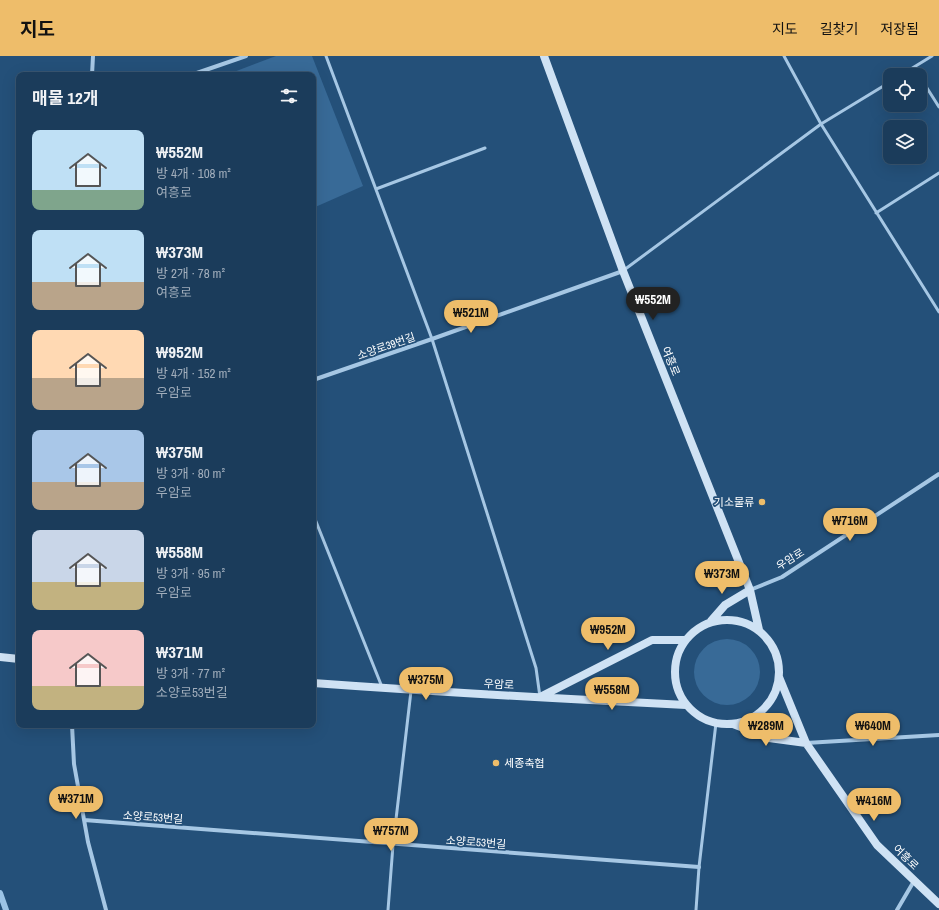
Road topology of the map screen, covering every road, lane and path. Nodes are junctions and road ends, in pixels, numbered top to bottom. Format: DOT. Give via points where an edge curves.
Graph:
graph roads {
  1 [pos="92,56"];
  2 [pos="246,56"];
  3 [pos="326,56"];
  4 [pos="544,56"];
  5 [pos="784,56"];
  6 [pos="932,56"];
  7 [pos="914,67"];
  8 [pos="92,72"];
  9 [pos="200,72"];
  10 [pos="883,86"];
  11 [pos="927,88"];
  12 [pos="939,106"];
  13 [pos="821,124"];
  14 [pos="485,148"];
  15 [pos="939,173"];
  16 [pos="376,189"];
  17 [pos="876,213"];
  18 [pos="623,271"];
  19 [pos="939,312"];
  20 [pos="432,340"];
  21 [pos="316,379"];
  22 [pos="939,474"];
  23 [pos="316,522"];
  24 [pos="750,590"];
  25 [pos="712,621"];
  26 [pos="758,630"];
  27 [pos="685,640"];
  28 [pos="0,658"];
  29 [pos="16,659"];
  30 [pos="779,677"];
  31 [pos="316,683"];
  32 [pos="382,688"];
  33 [pos="411,690"];
  34 [pos="540,698"];
  35 [pos="686,705"];
  36 [pos="716,723"];
  37 [pos="733,724"];
  38 [pos="72,728"];
  39 [pos="939,735"];
  40 [pos="806,743"];
  41 [pos="84,820"];
  42 [pos="393,844"];
  43 [pos="699,867"];
  44 [pos="914,880"];
  45 [pos="939,904"];
  46 [pos="106,910"];
  47 [pos="388,910"];
  48 [pos="696,910"];
  49 [pos="897,910"];
  1 -- 8 [label="street"];
  2 -- 9 [label="street"];
  3 -- 16 [label="lane"];
  4 -- 18 [label="street, 여흥로"];
  5 -- 13 [label="lane"];
  6 -- 7 [label="lane"];
  10 -- 13 [label="lane"];
  11 -- 12 [label="lane"];
  13 -- 17 [label="lane"];
  13 -- 18 [label="lane"];
  14 -- 16 [label="lane"];
  15 -- 17 [label="lane"];
  16 -- 20 [label="lane"];
  17 -- 19 [label="lane"];
  18 -- 20 [label="street, 소양로39번길"];
  18 -- 24 [label="street, 여흥로"];
  20 -- 21 [label="street, 소양로39번길"];
  20 -- 34 [label="lane" via="536,668"];
  22 -- 24 [label="street, 우암로" via="782,578"];
  23 -- 32 [label="lane"];
  24 -- 25 [label="street" via="726,605"];
  24 -- 26 [label="street, 여흥로"];
  25 -- 26 [label="street" via="728,619 744,622"];
  25 -- 27 [label="street" via="697,628"];
  26 -- 30 [label="street" via="770,643 777,659"];
  27 -- 34 [label="street" via="652,640"];
  27 -- 35 [label="street" via="677,655 674,672 677,690"];
  28 -- 29 [label="street"];
  30 -- 37 [label="street" via="774,694 764,708 750,719"];
  30 -- 40 [label="street, 여흥로"];
  31 -- 32 [label="street, 우암로"];
  32 -- 33 [label="street, 우암로"];
  33 -- 34 [label="street, 우암로"];
  33 -- 42 [label="lane"];
  34 -- 35 [label="street, 우암로"];
  35 -- 36 [label="street" via="700,716"];
  36 -- 37 [label="street"];
  36 -- 43 [label="lane"];
  37 -- 40 [label="street" via="769,738"];
  38 -- 41 [label="street" via="74,764"];
  39 -- 40 [label="street"];
  40 -- 44 [label="street, 여흥로" via="877,845"];
  41 -- 42 [label="street, 소양로53번길"];
  41 -- 46 [label="street"];
  42 -- 43 [label="street, 소양로53번길"];
  42 -- 47 [label="lane"];
  43 -- 48 [label="lane"];
  44 -- 45 [label="street, 여흥로"];
  44 -- 49 [label="street"];
}
